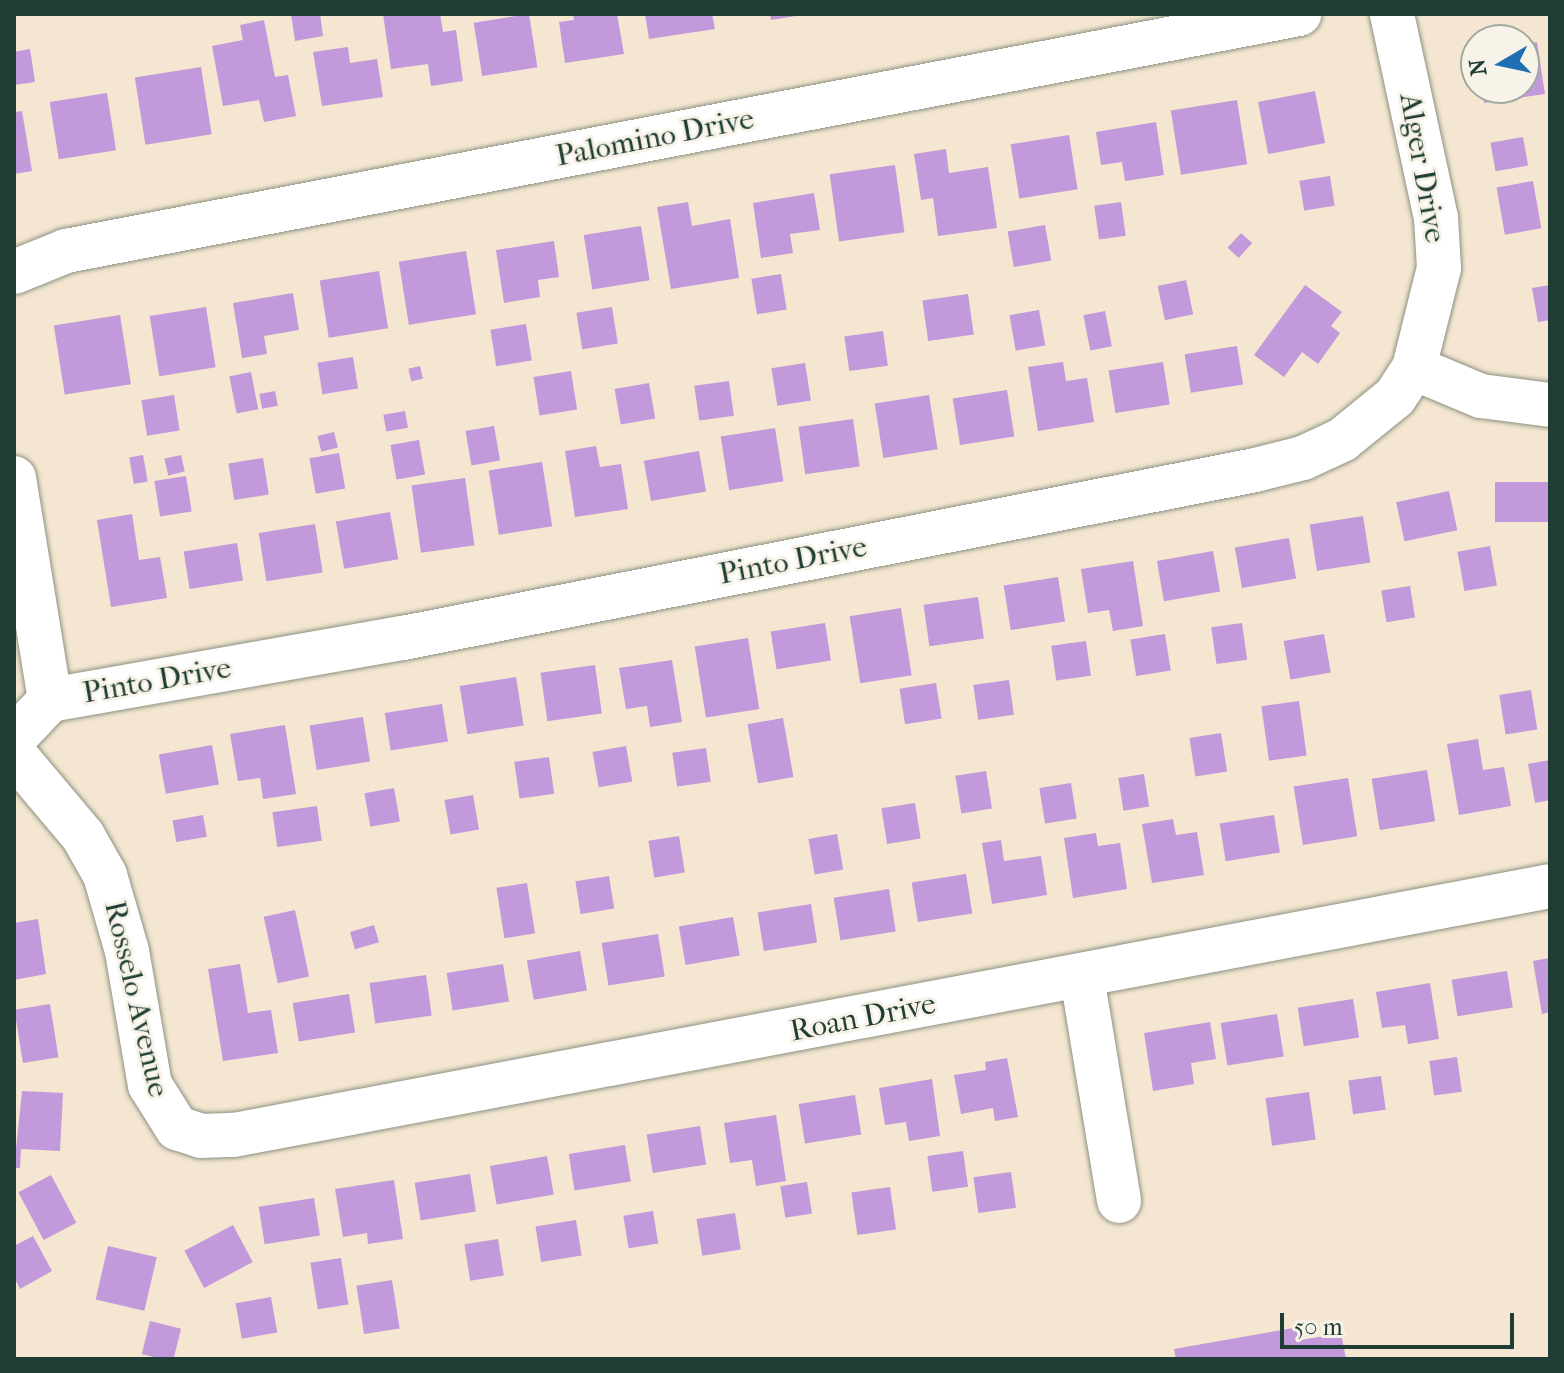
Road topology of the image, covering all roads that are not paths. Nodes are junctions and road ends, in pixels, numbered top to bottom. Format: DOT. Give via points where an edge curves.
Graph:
graph roads {
  1 [pos="1299,14"];
  2 [pos="1392,14"];
  3 [pos="14,272"];
  4 [pos="1414,368"];
  5 [pos="1550,405"];
  6 [pos="14,478"];
  7 [pos="50,700"];
  8 [pos="14,738"];
  9 [pos="14,754"];
  10 [pos="1550,886"];
  11 [pos="1082,977"];
  12 [pos="177,1128"];
  13 [pos="1119,1201"];
  1 -- 3 [label="street, Palomino Drive" via="66,251"];
  2 -- 4 [label="street, Alger Drive" via="1436,218 1439,268"];
  4 -- 5 [label="street" via="1481,396"];
  4 -- 7 [label="street, Pinto Drive" via="1395,397 1342,440 1303,458 1255,470 403,638"];
  6 -- 7 [label="street"];
  7 -- 8 [label="street, Pinto Drive"];
  9 -- 12 [label="street, Rosselo Avenue" via="83,836 105,875 127,951 150,1085"];
  10 -- 11 [label="street, Roan Drive"];
  11 -- 12 [label="street, Roan Drive" via="234,1135 201,1136"];
  11 -- 13 [label="street"];
}
